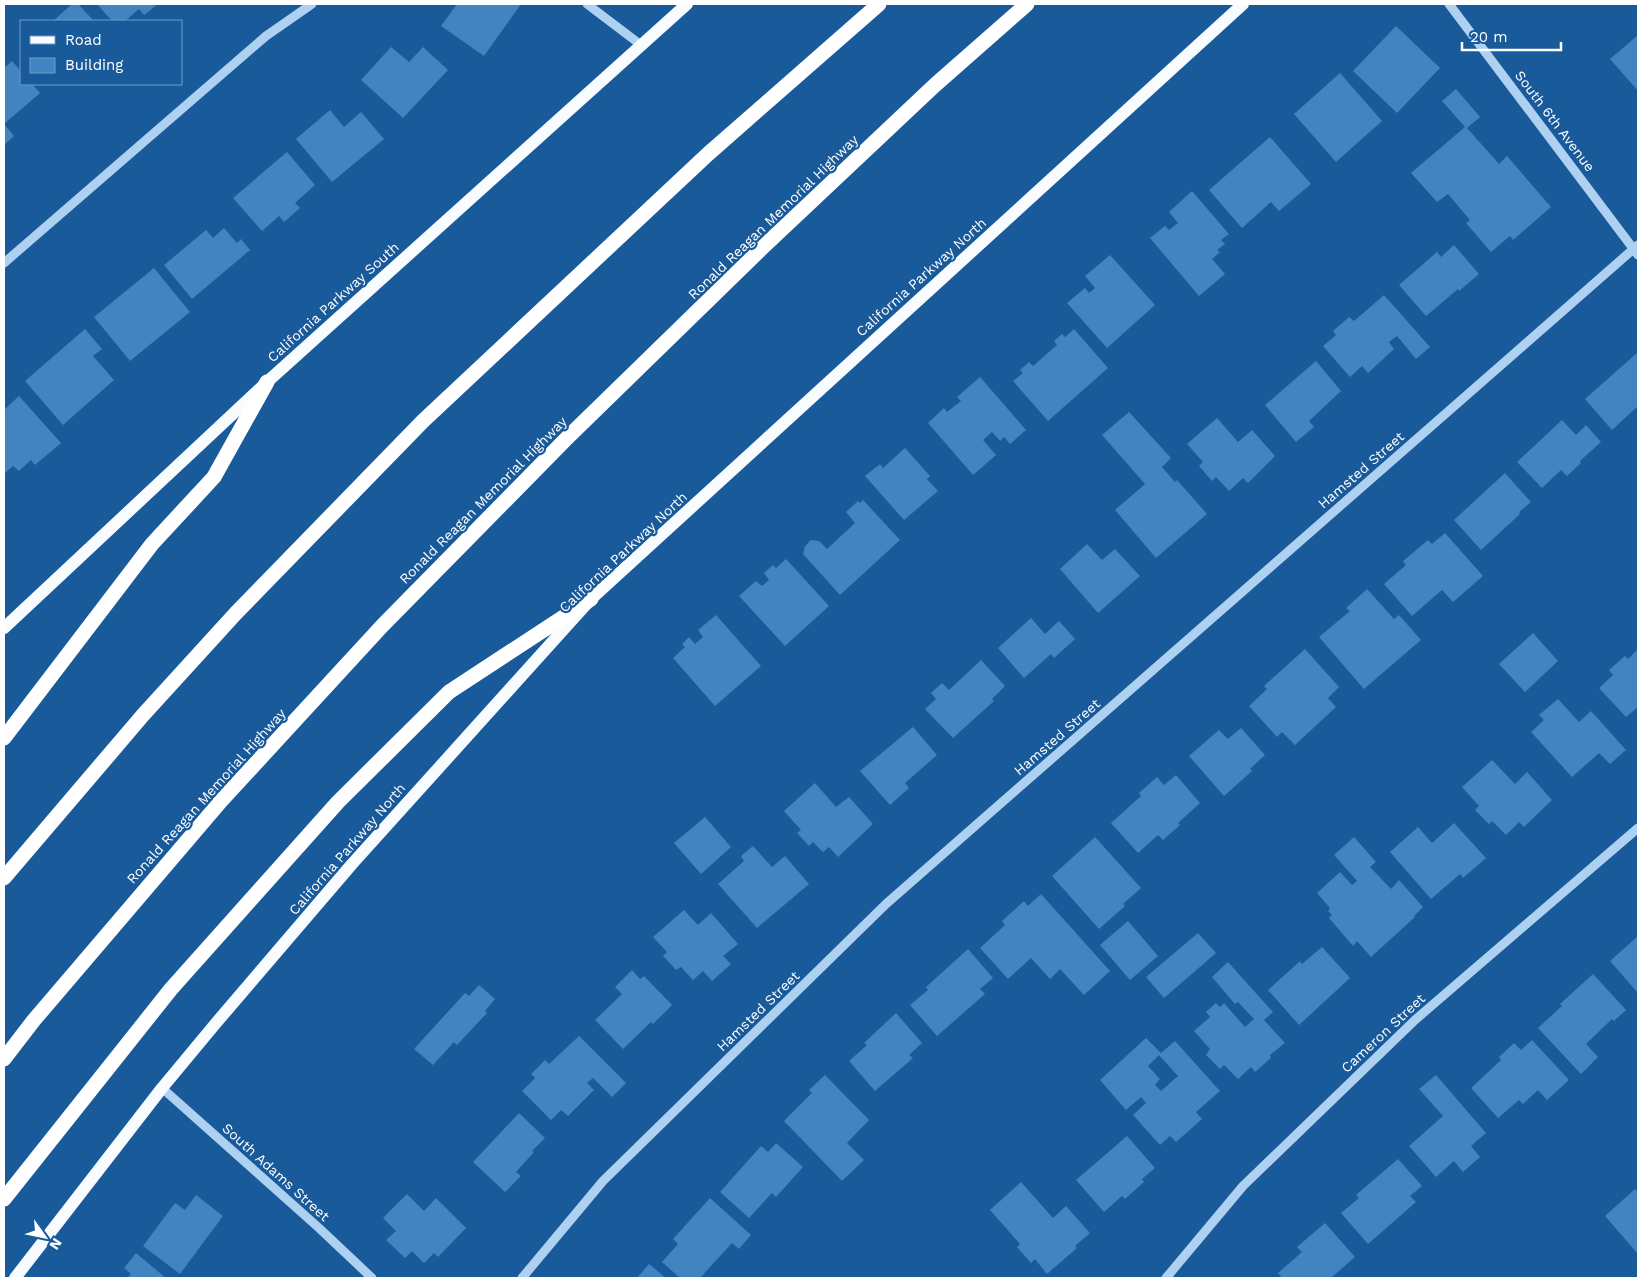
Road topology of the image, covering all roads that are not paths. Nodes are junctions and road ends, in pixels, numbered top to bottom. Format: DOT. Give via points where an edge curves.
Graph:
graph roads {
  1 [pos="312,4"];
  2 [pos="587,4"];
  3 [pos="687,4"];
  4 [pos="879,4"];
  5 [pos="1027,4"];
  6 [pos="1243,4"];
  7 [pos="1449,4"];
  8 [pos="641,45"];
  9 [pos="1637,250"];
  10 [pos="4,264"];
  11 [pos="267,382"];
  12 [pos="591,599"];
  13 [pos="4,628"];
  14 [pos="4,738"];
  15 [pos="1638,828"];
  16 [pos="4,878"];
  17 [pos="4,1059"];
  18 [pos="162,1088"];
  19 [pos="4,1199"];
  20 [pos="15,1278"];
  21 [pos="372,1278"];
  22 [pos="522,1278"];
  23 [pos="1166,1278"];
  1 -- 10 [label="street" via="266,36"];
  2 -- 8 [label="street"];
  3 -- 8 [label="main road, California Parkway South"];
  4 -- 16 [label="highway" via="708,154 423,421 143,715"];
  5 -- 17 [label="highway, Ronald Reagan Memorial Highway" via="761,248 382,626 221,801"];
  6 -- 12 [label="main road, California Parkway North"];
  7 -- 9 [label="street, South 6th Avenue"];
  8 -- 11 [label="main road, California Parkway South"];
  9 -- 22 [label="street, Hamsted Street" via="886,904 603,1181"];
  11 -- 13 [label="main road, California Parkway South"];
  11 -- 14 [label="highway" via="214,477 152,544"];
  12 -- 18 [label="main road, California Parkway North" via="352,864"];
  12 -- 19 [label="highway" via="450,692 338,802 171,989"];
  15 -- 23 [label="street, Cameron Street" via="1415,1020 1243,1186"];
  18 -- 20 [label="main road, California Parkway North"];
  18 -- 21 [label="street, South Adams Street"];
}
